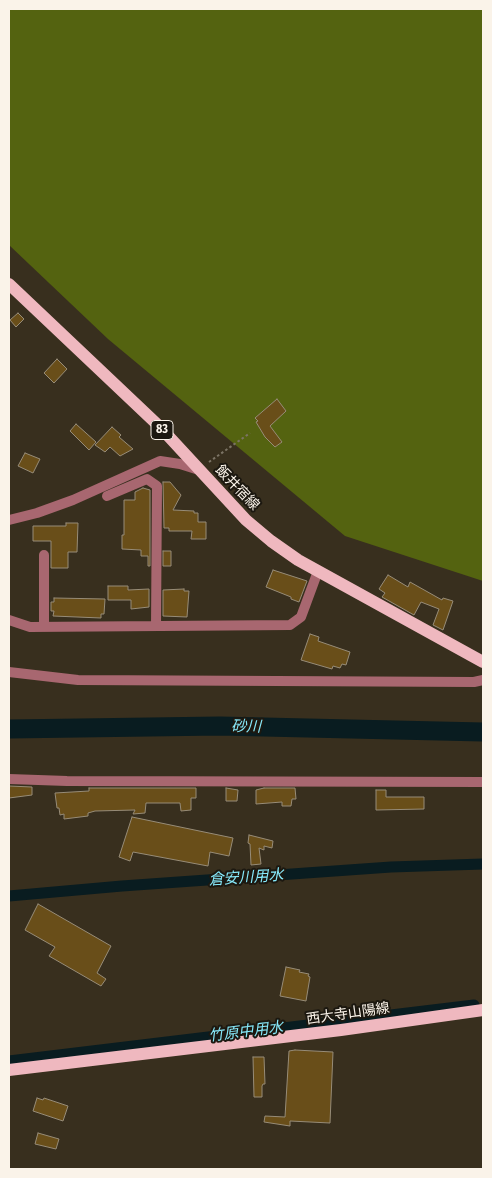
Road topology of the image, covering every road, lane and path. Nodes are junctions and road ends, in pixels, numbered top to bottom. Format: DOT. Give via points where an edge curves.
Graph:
graph roads {
  1 [pos="9,284"];
  2 [pos="250,433"];
  3 [pos="199,470"];
  4 [pos="107,496"];
  5 [pos="9,520"];
  6 [pos="44,555"];
  7 [pos="318,571"];
  8 [pos="9,620"];
  9 [pos="156,626"];
  10 [pos="44,627"];
  11 [pos="483,662"];
  12 [pos="9,672"];
  13 [pos="483,680"];
  14 [pos="9,779"];
  15 [pos="483,782"];
  16 [pos="483,1010"];
  17 [pos="9,1070"];
  1 -- 3 [label="main road, 飯井宿線 / 83" via="160,428"];
  2 -- 3 [label="path"];
  3 -- 5 [label="street" via="160,461 73,500"];
  3 -- 7 [label="main road, 飯井宿線 / 83" via="246,520 298,560"];
  4 -- 9 [label="street" via="147,479 157,486"];
  6 -- 10 [label="street"];
  7 -- 9 [label="street" via="301,617 290,625"];
  7 -- 11 [label="main road, 飯井宿線 / 83"];
  8 -- 10 [label="street" via="30,627"];
  9 -- 10 [label="street"];
  12 -- 13 [label="street" via="78,680"];
  14 -- 15 [label="street"];
  16 -- 17 [label="main road, 西大寺山陽線"];
}
